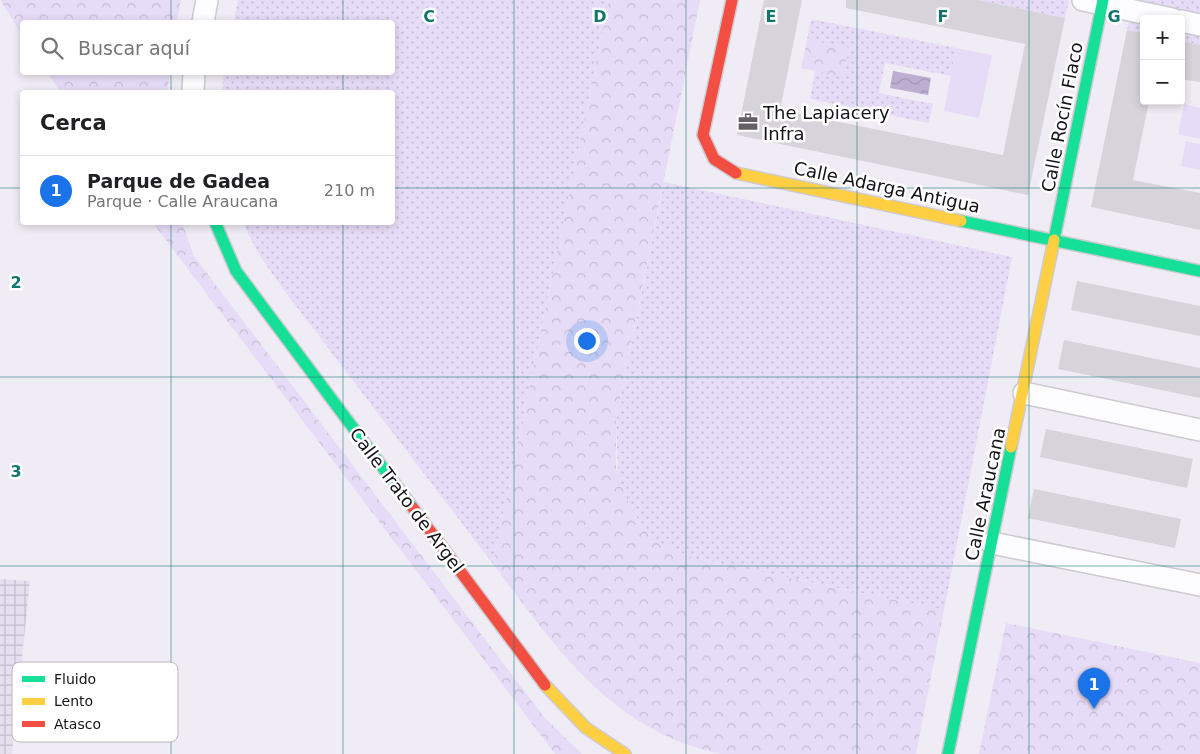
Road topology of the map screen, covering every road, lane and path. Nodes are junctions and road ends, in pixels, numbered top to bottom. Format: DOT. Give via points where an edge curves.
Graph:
graph roads {
  1 [pos="207,0"];
  2 [pos="732,0"];
  3 [pos="1096,1"];
  4 [pos="1155,15"];
  5 [pos="203,20"];
  6 [pos="1185,22"];
  7 [pos="1200,25"];
  8 [pos="194,75"];
  9 [pos="193,90"];
  10 [pos="216,225"];
  11 [pos="1055,241"];
  12 [pos="1200,271"];
  13 [pos="1024,393"];
  14 [pos="1200,430"];
  15 [pos="992,543"];
  16 [pos="1200,585"];
  17 [pos="625,754"];
  18 [pos="948,754"];
  1 -- 5 [label="street"];
  2 -- 11 [label="street, Calle Adarga Antigua" via="703,135 714,159 734,173"];
  3 -- 4 [label="street"];
  3 -- 11 [label="street, Calle Rocín Flaco"];
  6 -- 7 [label="street"];
  8 -- 9 [label="street"];
  10 -- 17 [label="street, Calle Trato de Argel" via="236,271 553,695 579,724"];
  11 -- 12 [label="street, Calle Adarga Antigua"];
  11 -- 13 [label="street, Calle Araucana"];
  13 -- 14 [label="street"];
  13 -- 15 [label="street, Calle Araucana"];
  15 -- 16 [label="street"];
  15 -- 18 [label="street, Calle Araucana"];
}
